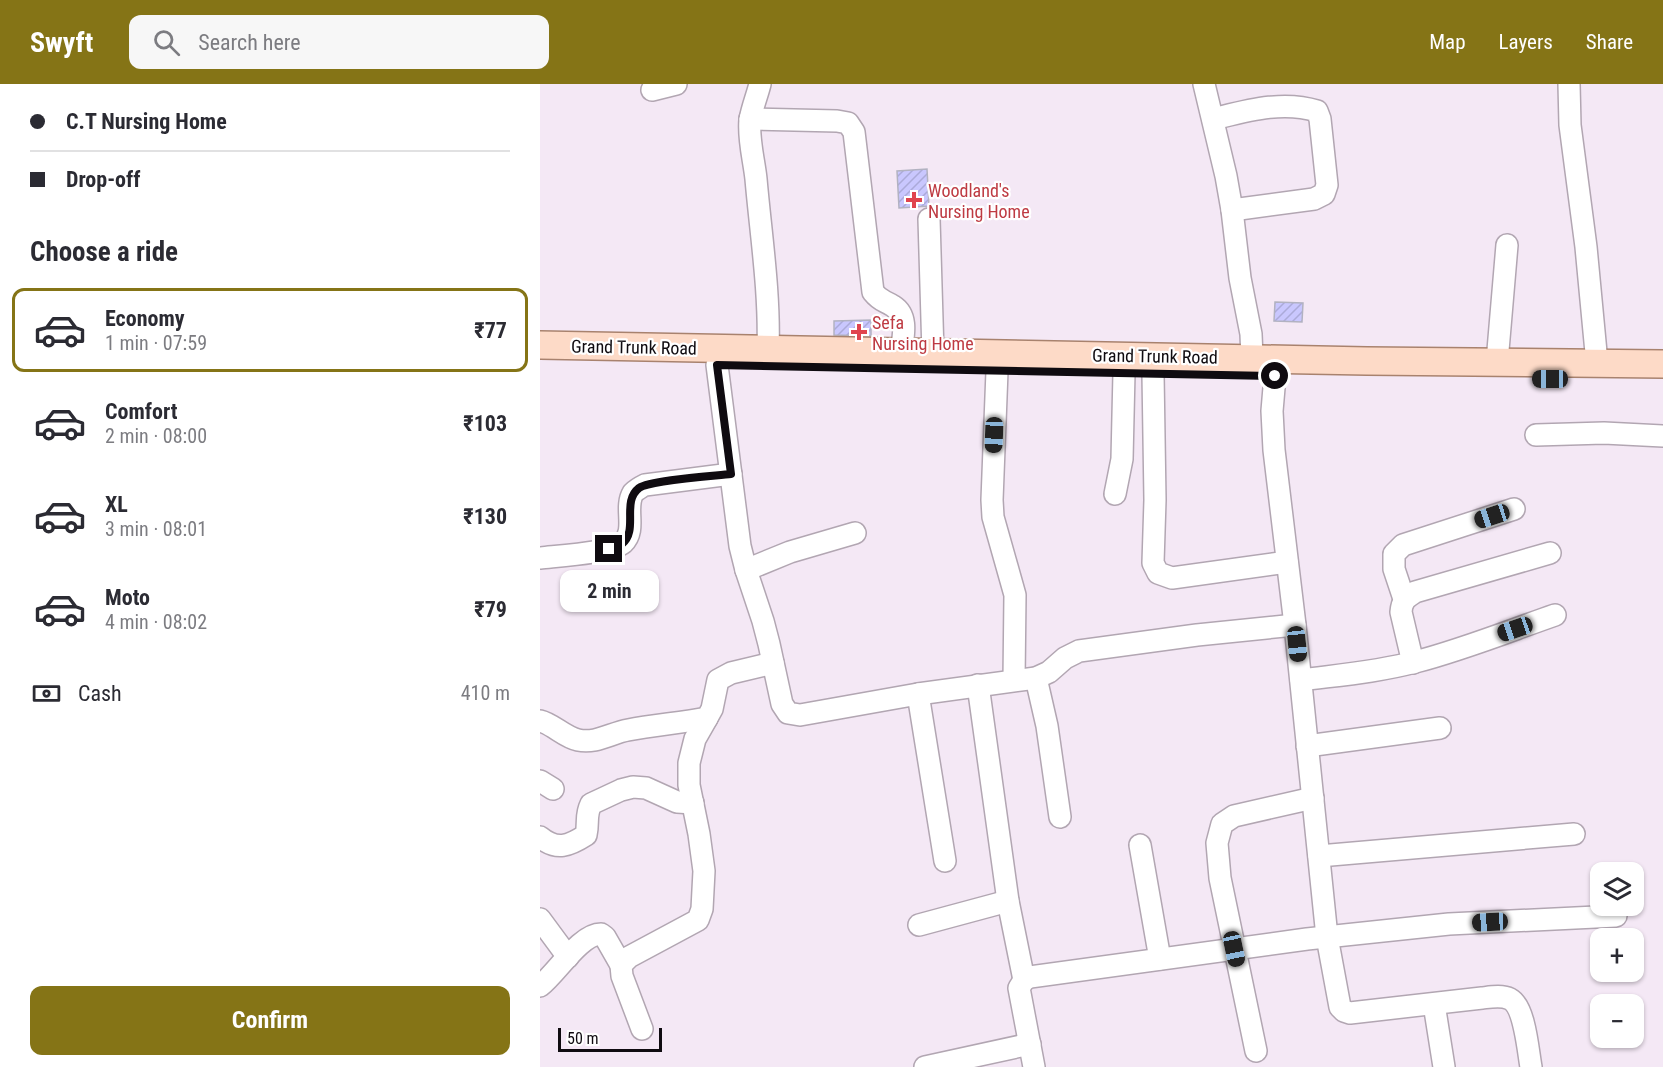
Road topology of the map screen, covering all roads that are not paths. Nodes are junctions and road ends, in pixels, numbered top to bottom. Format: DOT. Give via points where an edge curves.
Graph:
graph roads {
  1 [pos="676,84"];
  2 [pos="760,84"];
  3 [pos="1204,84"];
  4 [pos="1569,84"];
  5 [pos="652,90"];
  6 [pos="750,119"];
  7 [pos="1213,119"];
  8 [pos="1232,210"];
  9 [pos="929,219"];
  10 [pos="1507,245"];
  11 [pos="540,345"];
  12 [pos="768,350"];
  13 [pos="901,353"];
  14 [pos="933,353"];
  15 [pos="1252,358"];
  16 [pos="540,362"];
  17 [pos="1497,362"];
  18 [pos="1598,363"];
  19 [pos="1663,364"];
  20 [pos="717,365"];
  21 [pos="997,371"];
  22 [pos="1124,373"];
  23 [pos="1153,374"];
  24 [pos="1275,376"];
  25 [pos="1663,381"];
  26 [pos="1536,435"];
  27 [pos="1663,436"];
  28 [pos="731,474"];
  29 [pos="1115,494"];
  30 [pos="1514,508"];
  31 [pos="855,533"];
  32 [pos="1550,553"];
  33 [pos="540,558"];
  34 [pos="1287,562"];
  35 [pos="746,570"];
  36 [pos="1404,598"];
  37 [pos="1555,615"];
  38 [pos="1295,625"];
  39 [pos="773,663"];
  40 [pos="1413,663"];
  41 [pos="1036,678"];
  42 [pos="1014,680"];
  43 [pos="1301,680"];
  44 [pos="978,685"];
  45 [pos="918,694"];
  46 [pos="707,718"];
  47 [pos="540,722"];
  48 [pos="1440,728"];
  49 [pos="1307,746"];
  50 [pos="1313,798"];
  51 [pos="693,803"];
  52 [pos="1060,817"];
  53 [pos="1574,834"];
  54 [pos="540,837"];
  55 [pos="1140,845"];
  56 [pos="1319,856"];
  57 [pos="945,861"];
  58 [pos="1008,901"];
  59 [pos="1616,916"];
  60 [pos="540,919"];
  61 [pos="919,925"];
  62 [pos="1327,937"];
  63 [pos="1234,949"];
  64 [pos="568,957"];
  65 [pos="1160,959"];
  66 [pos="621,965"];
  67 [pos="1024,980"];
  68 [pos="540,986"];
  69 [pos="1434,1004"];
  70 [pos="642,1029"];
  71 [pos="1030,1044"];
  72 [pos="1256,1052"];
  73 [pos="925,1067"];
  74 [pos="1034,1067"];
  75 [pos="1444,1067"];
  76 [pos="1532,1067"];
  1 -- 5 [label="street"];
  2 -- 6 [label="street"];
  3 -- 7 [label="street"];
  4 -- 18 [label="street" via="1570,125"];
  6 -- 12 [label="street" via="767,284"];
  6 -- 13 [label="street" via="837,121 848,123 854,132 873,292 879,300 899,310 904,320"];
  7 -- 8 [label="street"];
  7 -- 8 [label="street" via="1275,106 1317,111 1320,119 1327,185 1324,194 1314,199"];
  8 -- 15 [label="street"];
  9 -- 14 [label="street"];
  10 -- 17 [label="street"];
  11 -- 12 [label="main road, Grand Trunk Road"];
  12 -- 13 [label="main road, Grand Trunk Road"];
  13 -- 14 [label="main road, Grand Trunk Road"];
  14 -- 15 [label="main road, Grand Trunk Road"];
  15 -- 17 [label="main road, Grand Trunk Road"];
  16 -- 20 [label="main road, Grand Trunk Road"];
  17 -- 18 [label="main road, Grand Trunk Road"];
  18 -- 19 [label="main road, Grand Trunk Road"];
  20 -- 21 [label="main road, Grand Trunk Road"];
  20 -- 28 [label="street"];
  21 -- 22 [label="main road, Grand Trunk Road"];
  21 -- 42 [label="street" via="992,508 1015,595"];
  22 -- 23 [label="main road, Grand Trunk Road"];
  22 -- 29 [label="street" via="1122,459"];
  23 -- 24 [label="main road, Grand Trunk Road"];
  23 -- 34 [label="street" via="1153,563 1158,573 1172,578"];
  24 -- 25 [label="main road, Grand Trunk Road"];
  24 -- 34 [label="street" via="1274,450"];
  26 -- 27 [label="street" via="1595,432"];
  28 -- 33 [label="street" via="645,485 633,494 629,534 622,544"];
  28 -- 35 [label="street"];
  30 -- 36 [label="street" via="1403,545 1394,554 1394,569"];
  31 -- 35 [label="street"];
  32 -- 36 [label="street"];
  34 -- 38 [label="street"];
  35 -- 39 [label="street"];
  36 -- 40 [label="street" via="1401,612"];
  37 -- 40 [label="street"];
  38 -- 41 [label="street" via="1079,651"];
  38 -- 43 [label="street"];
  39 -- 45 [label="street" via="782,704 788,713 800,716"];
  39 -- 46 [label="street" via="718,680"];
  40 -- 43 [label="street"];
  41 -- 42 [label="street"];
  41 -- 52 [label="street"];
  42 -- 44 [label="street"];
  43 -- 49 [label="street"];
  44 -- 45 [label="street"];
  44 -- 58 [label="street"];
  45 -- 57 [label="street"];
  46 -- 47 [label="street" via="625,730 593,741 577,740"];
  46 -- 51 [label="street" via="695,739 689,763"];
  48 -- 49 [label="street"];
  49 -- 50 [label="street"];
  50 -- 56 [label="street"];
  50 -- 63 [label="street" via="1234,816 1222,824 1217,843 1220,878"];
  51 -- 54 [label="street" via="677,802 646,788 633,787 591,804 586,813 586,835 575,842 558,847"];
  51 -- 66 [label="street" via="704,871 698,920"];
  53 -- 56 [label="street"];
  55 -- 65 [label="street"];
  56 -- 62 [label="street"];
  58 -- 61 [label="street"];
  58 -- 67 [label="street"];
  59 -- 62 [label="street" via="1449,924"];
  60 -- 64 [label="street"];
  62 -- 63 [label="street"];
  62 -- 69 [label="street" via="1340,1007 1344,1011"];
  63 -- 65 [label="street"];
  63 -- 72 [label="street"];
  64 -- 66 [label="street" via="585,940 601,934"];
  64 -- 68 [label="street"];
  65 -- 67 [label="street"];
  66 -- 70 [label="street"];
  67 -- 71 [label="street" via="1019,988"];
  69 -- 75 [label="street"];
  69 -- 76 [label="street" via="1509,998 1521,1012"];
  71 -- 73 [label="street"];
  71 -- 74 [label="street"];
}
